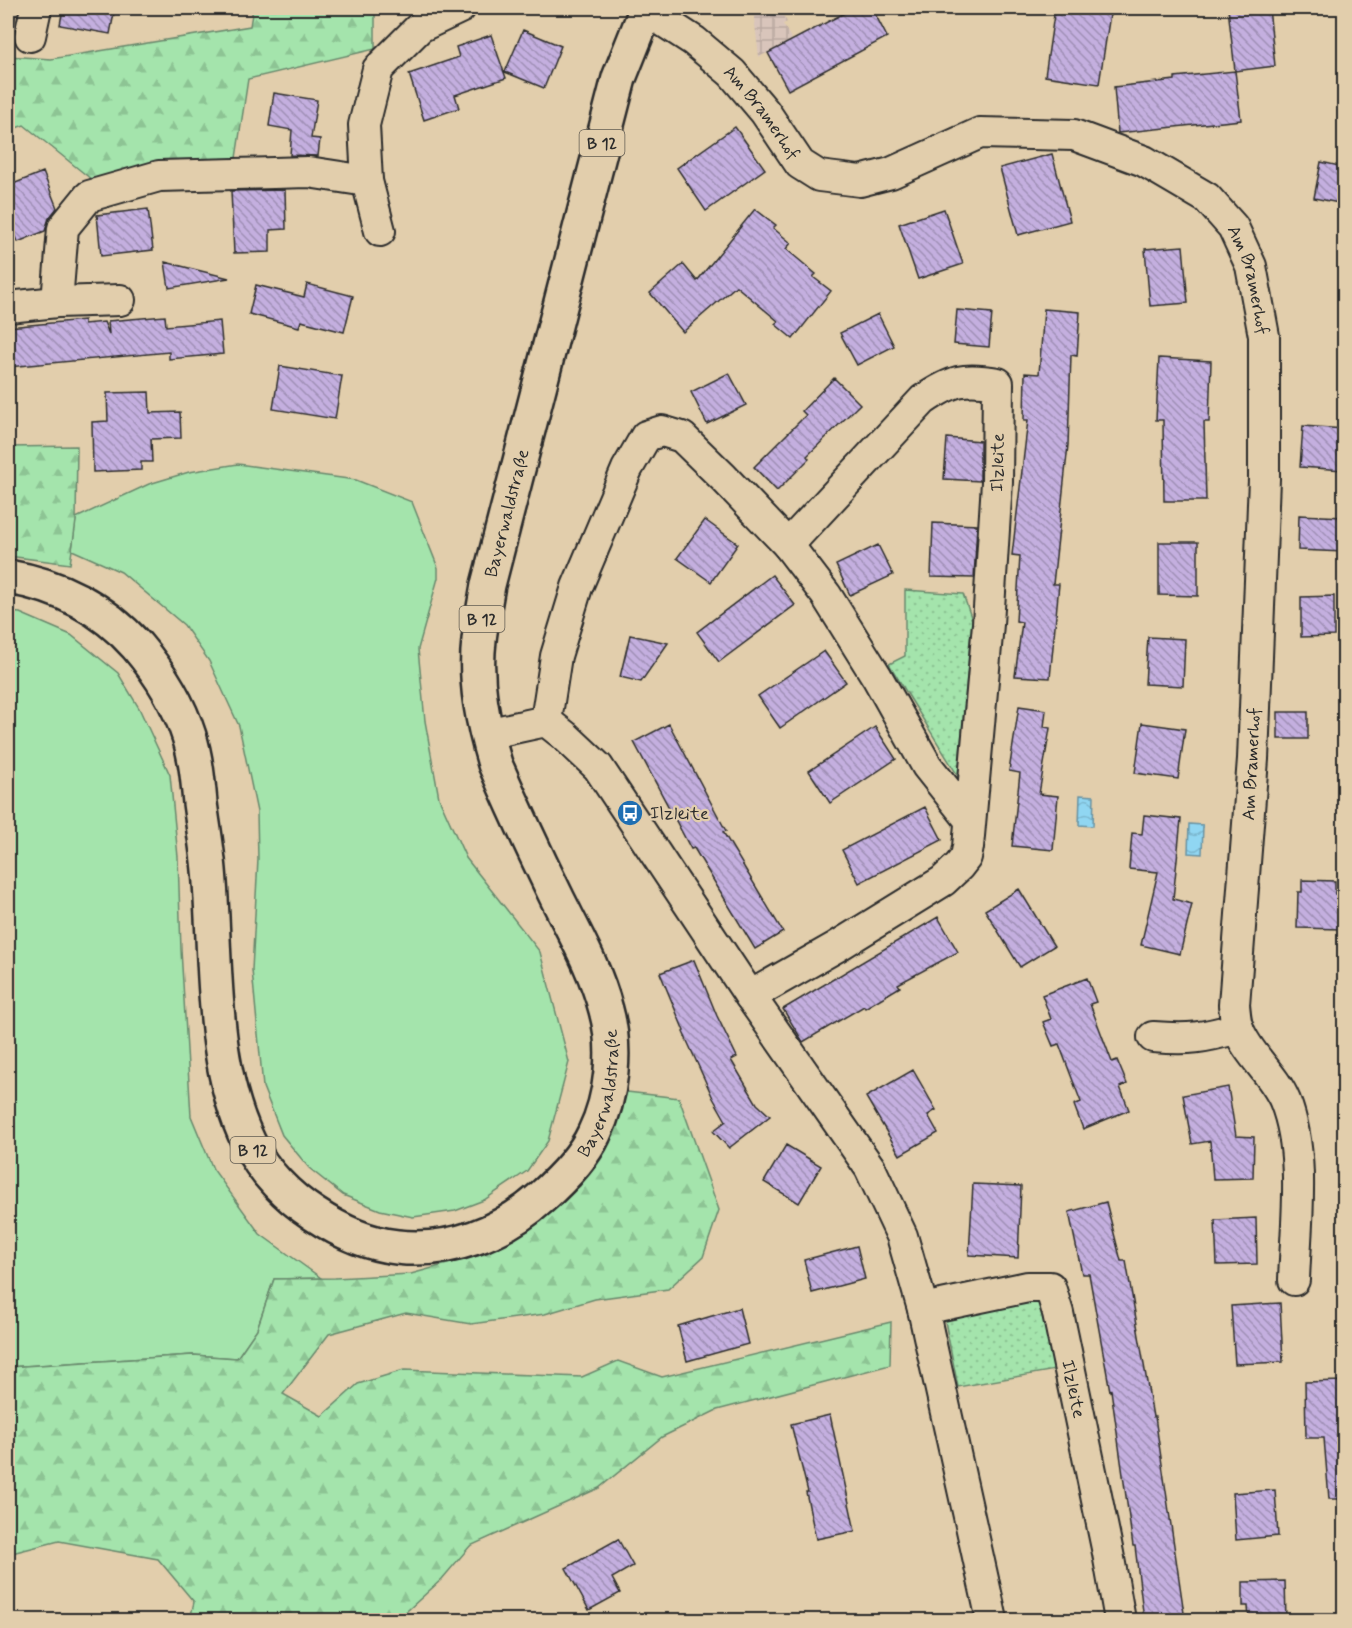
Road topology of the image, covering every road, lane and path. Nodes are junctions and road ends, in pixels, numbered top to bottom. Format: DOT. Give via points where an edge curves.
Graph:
graph roads {
  1 [pos="460,8"];
  2 [pos="646,8"];
  3 [pos="367,182"];
  4 [pos="380,231"];
  5 [pos="120,300"];
  6 [pos="57,302"];
  7 [pos="8,307"];
  8 [pos="788,545"];
  9 [pos="8,577"];
  10 [pos="546,721"];
  11 [pos="486,734"];
  12 [pos="970,820"];
  13 [pos="750,996"];
  14 [pos="1238,1028"];
  15 [pos="1153,1037"];
  16 [pos="1294,1280"];
  17 [pos="923,1310"];
  18 [pos="992,1620"];
  19 [pos="1120,1620"];
  1 -- 3 [label="street" via="420,27 378,69 364,124"];
  2 -- 11 [label="main road, Bayerwaldstraße / B 12" via="619,78 488,585 478,642 478,681"];
  2 -- 14 [label="street, Am Bramerhof" via="732,73 765,112 800,164 819,176 860,181 891,173 980,133 1074,135 1144,161 1207,198 1233,227 1251,266 1264,336 1264,479 1253,759 1234,1005"];
  3 -- 4 [label="street"];
  3 -- 6 [label="street" via="308,172 159,176 89,196 63,228"];
  5 -- 6 [label="street"];
  6 -- 7 [label="street"];
  8 -- 10 [label="street" via="682,436 662,431 646,436 627,469 576,587 556,656"];
  8 -- 12 [label="street" via="826,595 927,766"];
  8 -- 12 [label="street, Ilzleite" via="923,400 946,385 972,379 998,383 997,482 988,624"];
  9 -- 11 [label="main road, Bayerwaldstraße / B 12" via="47,586 103,614 145,656 176,705 195,760 209,868 219,1029 238,1115 250,1146 276,1182 303,1207 333,1226 396,1247 430,1248 460,1243 505,1224 532,1206 557,1184 594,1136 611,1075 607,1013 594,971 509,797"];
  10 -- 11 [label="street"];
  10 -- 13 [label="street" via="598,767"];
  12 -- 13 [label="street, Ilzleite" via="966,857 943,881"];
  13 -- 17 [label="street" via="870,1168 902,1236"];
  14 -- 15 [label="street" via="1184,1040"];
  14 -- 16 [label="street, Am Bramerhof" via="1268,1071 1294,1128 1298,1159"];
  17 -- 18 [label="street"];
  17 -- 19 [label="street, Ilzleite" via="1028,1287 1050,1287"];
}
